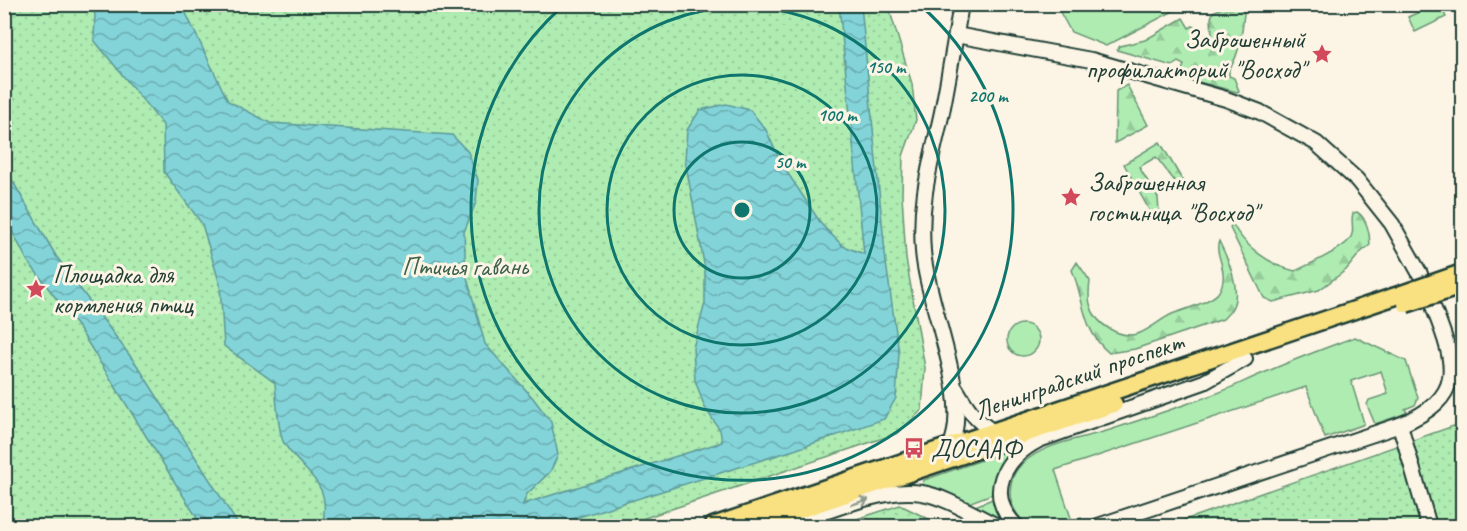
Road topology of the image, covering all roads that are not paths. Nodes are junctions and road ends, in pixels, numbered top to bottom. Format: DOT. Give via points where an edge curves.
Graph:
graph roads {
  1 [pos="961,4"];
  2 [pos="956,35"];
  3 [pos="1462,273"];
  4 [pos="1420,274"];
  5 [pos="1462,286"];
  6 [pos="1395,302"];
  7 [pos="1434,309"];
  8 [pos="1245,359"];
  9 [pos="955,387"];
  10 [pos="1400,425"];
  11 [pos="994,432"];
  12 [pos="950,447"];
  13 [pos="713,526"];
  14 [pos="751,526"];
  15 [pos="784,526"];
  16 [pos="997,526"];
  17 [pos="1016,526"];
  18 [pos="1098,526"];
  19 [pos="1429,526"];
  1 -- 2 [label="street"];
  2 -- 4 [label="street" via="1091,60 1227,99 1269,116 1316,143 1357,180 1392,224"];
  2 -- 9 [label="street" via="925,182 922,214 932,304"];
  3 -- 6 [label="main road, bridge"];
  5 -- 6 [label="main road, bridge"];
  6 -- 8 [label="main road, Ленинградский проспект"];
  6 -- 11 [label="main road, Ленинградский проспект"];
  7 -- 10 [label="street" via="1449,350 1451,370 1447,388 1433,408"];
  8 -- 14 [label="main road, Ленинградский проспект"];
  8 -- 17 [label="street" via="1204,382 1039,440 1016,455 1007,467 1000,499"];
  9 -- 11 [label="street" via="975,416"];
  9 -- 12 [label="street" via="957,423"];
  10 -- 18 [label="street"];
  10 -- 19 [label="street"];
  11 -- 12 [label="main road, Ленинградский проспект"];
  12 -- 13 [label="main road, Ленинградский проспект"];
  15 -- 16 [label="street, one-way" via="870,498 909,491 924,493"];
}
